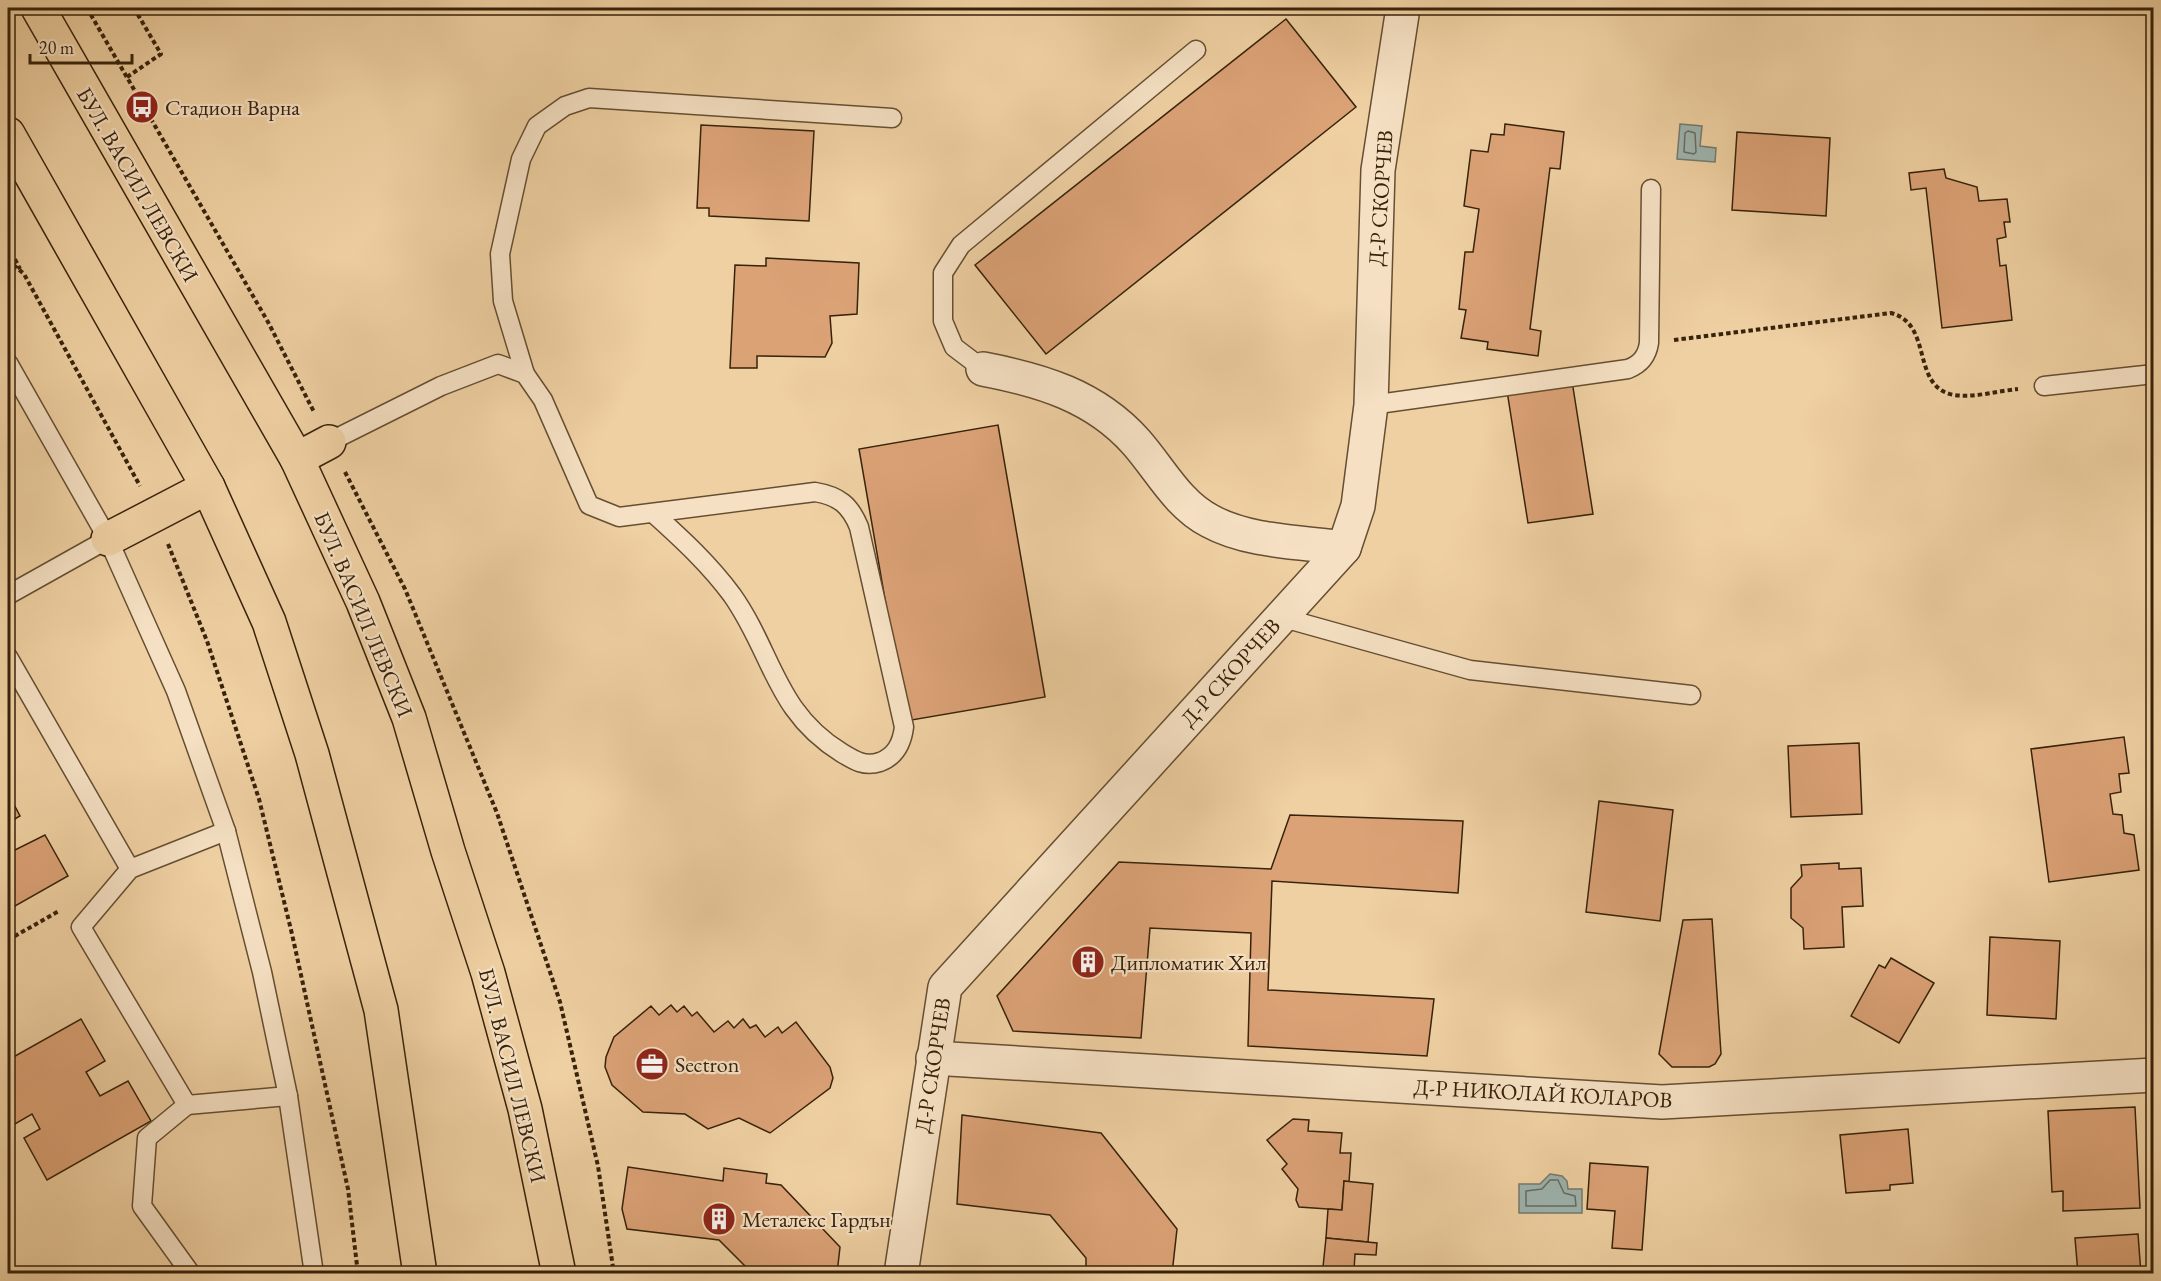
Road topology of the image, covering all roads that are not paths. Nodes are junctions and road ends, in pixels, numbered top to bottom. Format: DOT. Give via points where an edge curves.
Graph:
graph roads {
  1 [pos="38,8"];
  2 [pos="1403,8"];
  3 [pos="1196,50"];
  4 [pos="892,118"];
  5 [pos="8,134"];
  6 [pos="1652,189"];
  7 [pos="8,363"];
  8 [pos="983,369"];
  9 [pos="525,374"];
  10 [pos="2154,374"];
  11 [pos="2044,386"];
  12 [pos="1371,405"];
  13 [pos="330,442"];
  14 [pos="297,459"];
  15 [pos="208,487"];
  16 [pos="653,513"];
  17 [pos="108,539"];
  18 [pos="1344,549"];
  19 [pos="8,594"];
  20 [pos="1280,617"];
  21 [pos="8,657"];
  22 [pos="1691,695"];
  23 [pos="226,831"];
  24 [pos="130,869"];
  25 [pos="933,1058"];
  26 [pos="2154,1075"];
  27 [pos="288,1096"];
  28 [pos="187,1105"];
  29 [pos="191,1274"];
  30 [pos="314,1274"];
  31 [pos="420,1274"];
  32 [pos="559,1274"];
  33 [pos="901,1274"];
  1 -- 14 [label="highway, БУЛ. ВАСИЛ ЛЕВСКИ"];
  2 -- 12 [label="street, Д-Р СКОРЧЕВ" via="1378,170"];
  3 -- 8 [label="lane" via="961,245 943,273 943,321 954,347"];
  4 -- 9 [label="lane" via="589,98 565,106 537,126 521,159 500,254 503,301"];
  5 -- 15 [label="highway"];
  6 -- 12 [label="lane" via="1649,343 1643,360 1628,369"];
  7 -- 17 [label="lane"];
  8 -- 18 [label="street" via="1033,378 1101,409 1135,441 1183,502 1210,522 1246,534"];
  9 -- 13 [label="lane" via="498,364 441,386"];
  9 -- 16 [label="lane" via="543,400 589,505 619,517"];
  10 -- 11 [label="lane"];
  12 -- 18 [label="street, Д-Р СКОРЧЕВ" via="1358,506"];
  13 -- 14 [label="highway"];
  14 -- 32 [label="highway, БУЛ. ВАСИЛ ЛЕВСКИ" via="363,602 409,718 516,1075"];
  15 -- 17 [label="highway"];
  15 -- 31 [label="highway" via="269,622 348,882 381,1010"];
  16 -- 16 [label="lane" via="699,554 733,597 792,710 821,740 866,764 892,755 904,727 858,527 844,502 815,492"];
  17 -- 19 [label="lane"];
  17 -- 23 [label="lane" via="176,691"];
  18 -- 20 [label="street, Д-Р СКОРЧЕВ"];
  20 -- 22 [label="lane" via="1470,670"];
  20 -- 25 [label="street, Д-Р СКОРЧЕВ" via="945,987"];
  21 -- 24 [label="lane"];
  23 -- 24 [label="lane"];
  23 -- 27 [label="lane"];
  24 -- 28 [label="lane" via="81,927"];
  25 -- 26 [label="street, Д-Р НИКОЛАЙ КОЛАРОВ" via="1662,1102"];
  25 -- 33 [label="street, Д-Р СКОРЧЕВ"];
  27 -- 28 [label="lane"];
  27 -- 30 [label="lane"];
  28 -- 29 [label="lane" via="147,1138 142,1206"];
}
